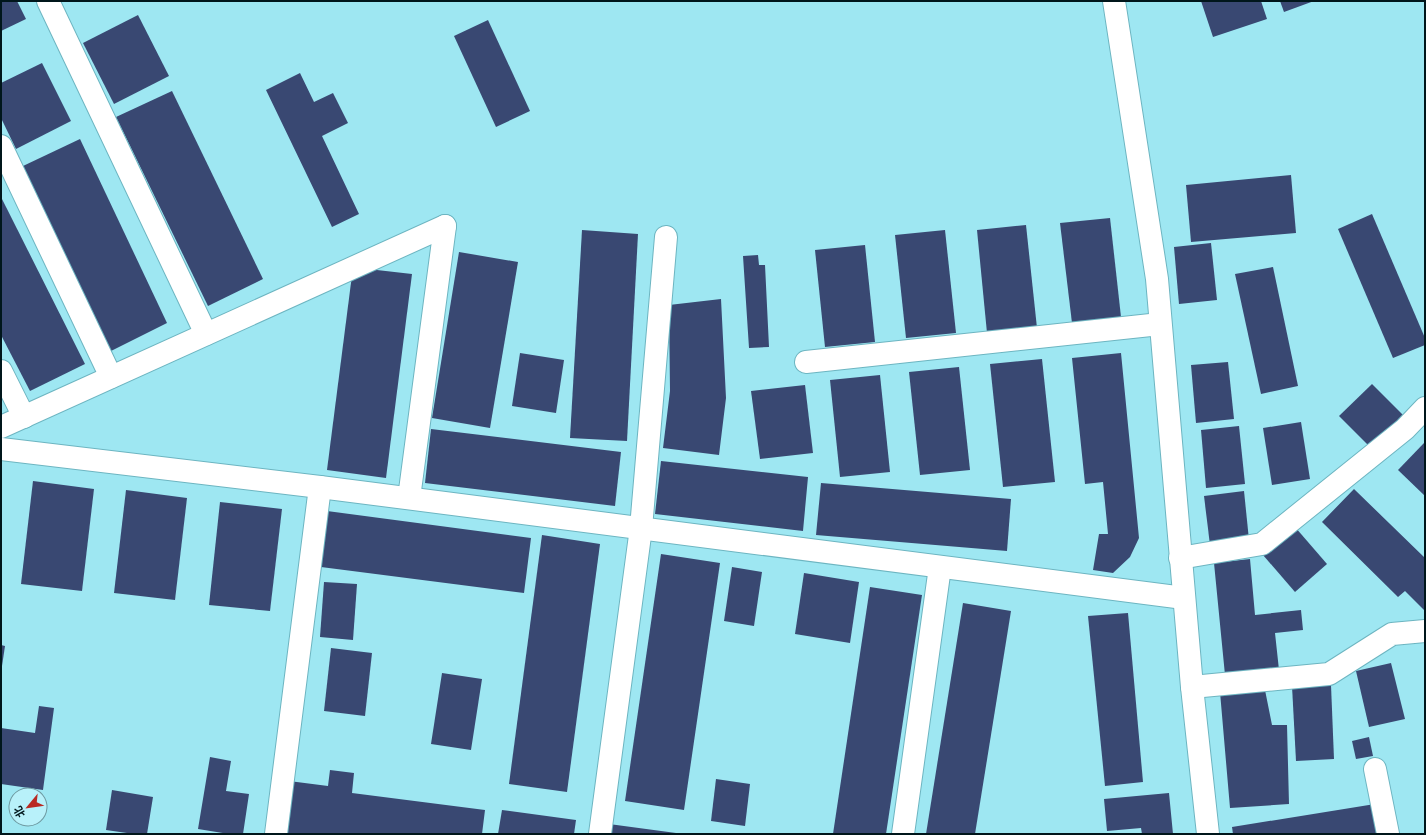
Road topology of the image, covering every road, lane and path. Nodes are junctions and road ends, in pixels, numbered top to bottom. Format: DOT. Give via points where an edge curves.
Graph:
graph roads {
  1 [pos="48,1"];
  2 [pos="1114,1"];
  3 [pos="1,146"];
  4 [pos="666,237"];
  5 [pos="1160,324"];
  6 [pos="206,334"];
  7 [pos="806,362"];
  8 [pos="1,371"];
  9 [pos="111,377"];
  10 [pos="1425,408"];
  11 [pos="24,417"];
  12 [pos="1,427"];
  13 [pos="1,449"];
  14 [pos="320,487"];
  15 [pos="409,498"];
  16 [pos="641,528"];
  17 [pos="1180,558"];
  18 [pos="940,567"];
  19 [pos="1184,598"];
  20 [pos="1425,632"];
  21 [pos="1192,687"];
  22 [pos="1375,770"];
  23 [pos="276,834"];
  24 [pos="600,834"];
  25 [pos="903,834"];
  26 [pos="1208,834"];
  27 [pos="1388,834"];
  1 -- 6 [label="street"];
  2 -- 5 [label="street" via="1156,271"];
  3 -- 9 [label="street"];
  4 -- 16 [label="street"];
  5 -- 7 [label="street"];
  5 -- 17 [label="street"];
  6 -- 9 [label="street"];
  6 -- 15 [label="street" via="445,226"];
  8 -- 11 [label="street"];
  9 -- 11 [label="street"];
  10 -- 17 [label="street" via="1405,430 1262,544"];
  11 -- 12 [label="street"];
  13 -- 14 [label="street"];
  14 -- 15 [label="street"];
  14 -- 23 [label="street"];
  15 -- 16 [label="street"];
  16 -- 18 [label="street"];
  16 -- 24 [label="street"];
  17 -- 19 [label="street"];
  18 -- 19 [label="street"];
  18 -- 25 [label="street"];
  19 -- 21 [label="street"];
  20 -- 21 [label="street" via="1392,634 1330,674"];
  21 -- 26 [label="street"];
  22 -- 27 [label="street"];
}
